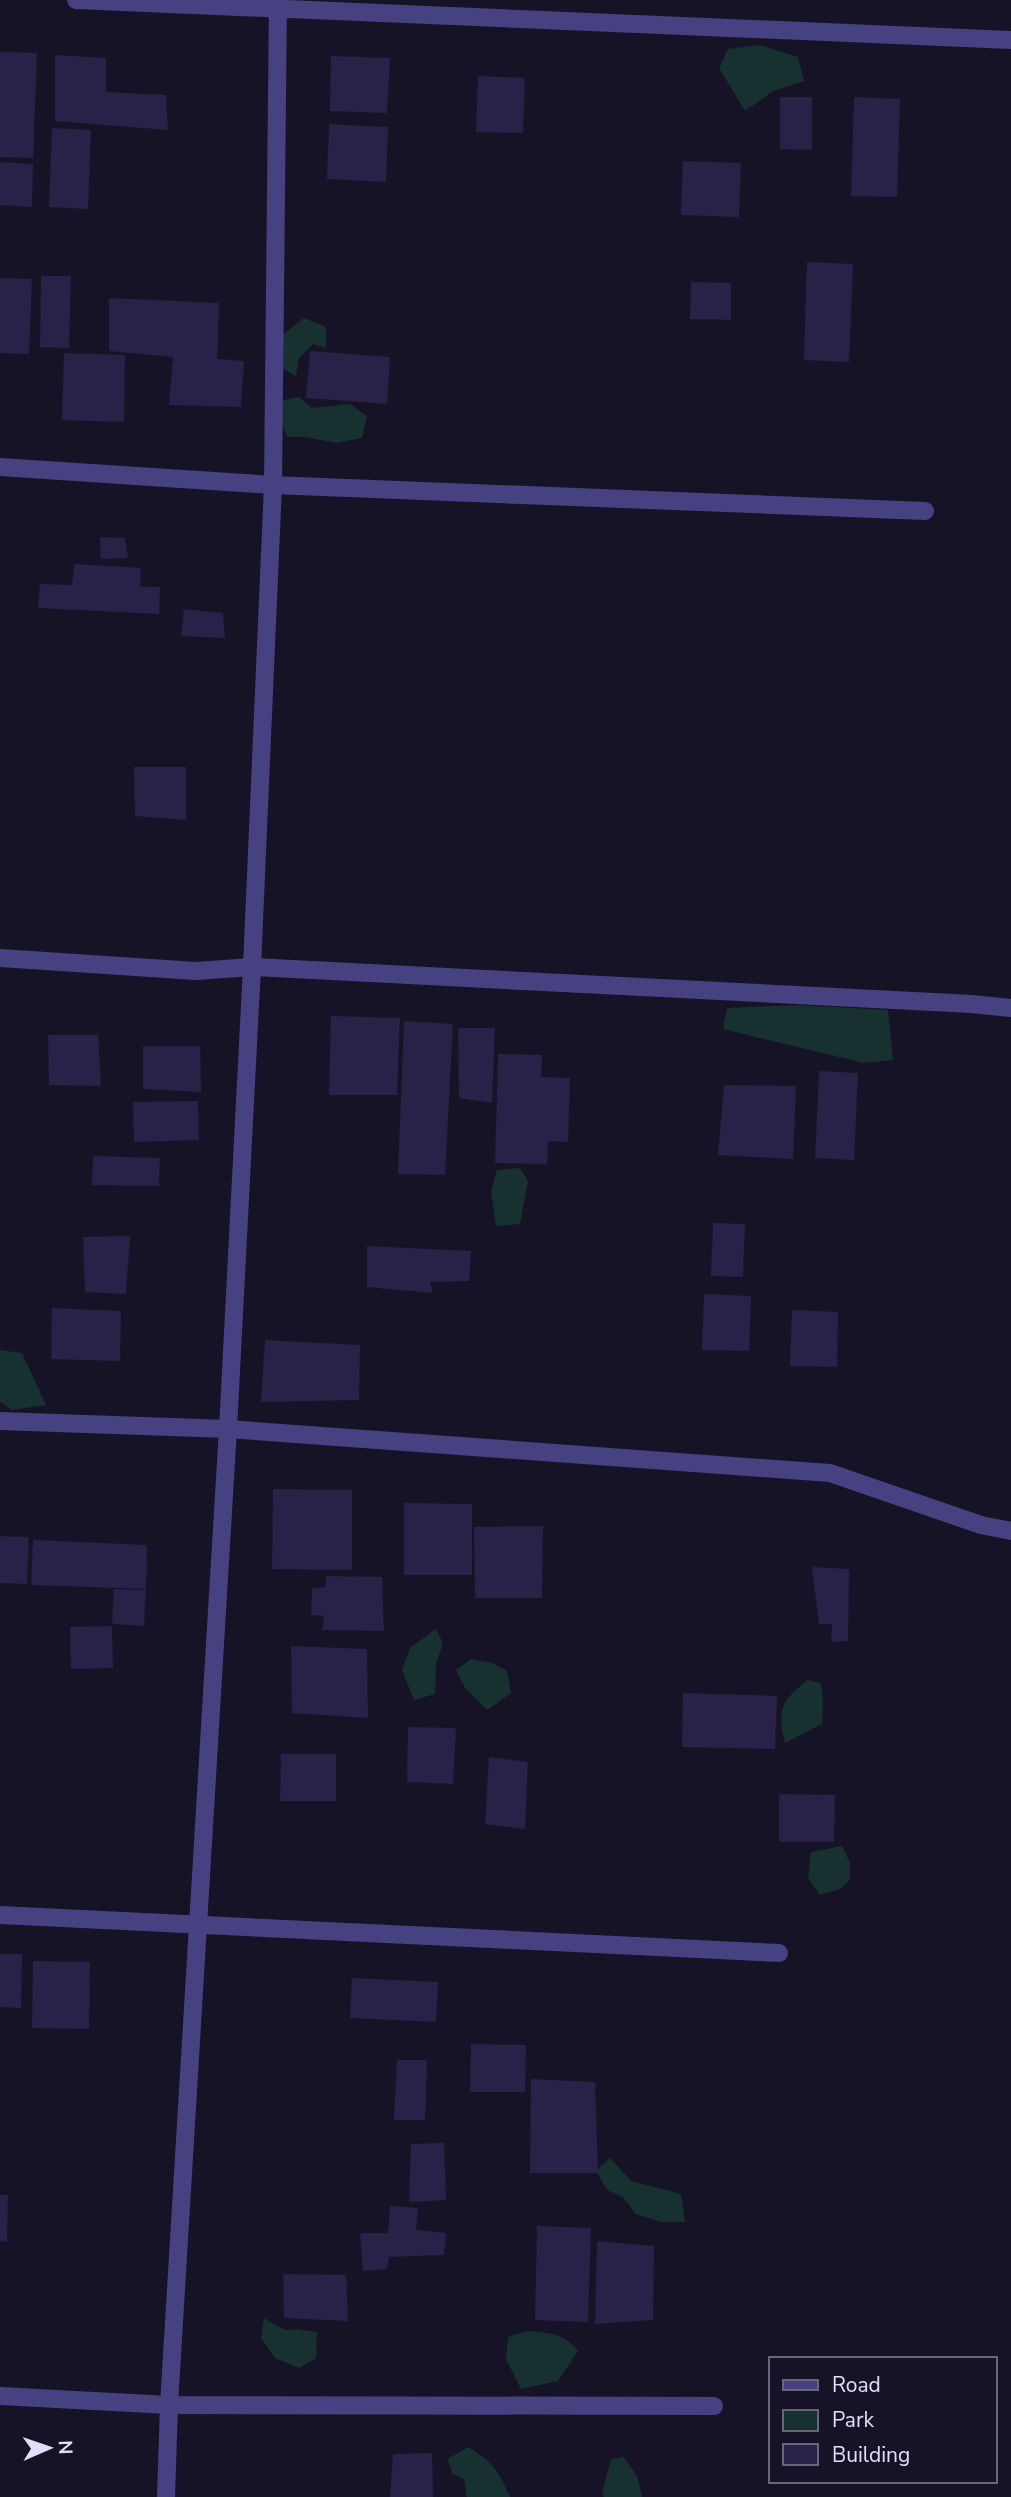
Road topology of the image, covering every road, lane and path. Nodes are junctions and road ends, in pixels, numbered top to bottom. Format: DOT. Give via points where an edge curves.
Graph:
graph roads {
  1 [pos="76,0"];
  2 [pos="278,4"];
  3 [pos="1011,40"];
  4 [pos="0,467"];
  5 [pos="273,485"];
  6 [pos="925,511"];
  7 [pos="0,958"];
  8 [pos="252,967"];
  9 [pos="1011,1008"];
  10 [pos="0,1421"];
  11 [pos="228,1429"];
  12 [pos="1011,1531"];
  13 [pos="0,1914"];
  14 [pos="197,1923"];
  15 [pos="779,1954"];
  16 [pos="0,2396"];
  17 [pos="169,2405"];
  18 [pos="714,2406"];
  19 [pos="166,2497"];
  1 -- 2 [label="street"];
  2 -- 3 [label="street"];
  2 -- 5 [label="street"];
  4 -- 5 [label="street"];
  5 -- 6 [label="street"];
  5 -- 8 [label="street"];
  7 -- 8 [label="street" via="196,971"];
  8 -- 9 [label="street"];
  8 -- 11 [label="street"];
  10 -- 11 [label="street"];
  11 -- 12 [label="street" via="830,1473"];
  11 -- 14 [label="street"];
  13 -- 14 [label="street"];
  14 -- 15 [label="street"];
  14 -- 17 [label="street"];
  16 -- 17 [label="street"];
  17 -- 18 [label="street"];
  17 -- 19 [label="street"];
}
